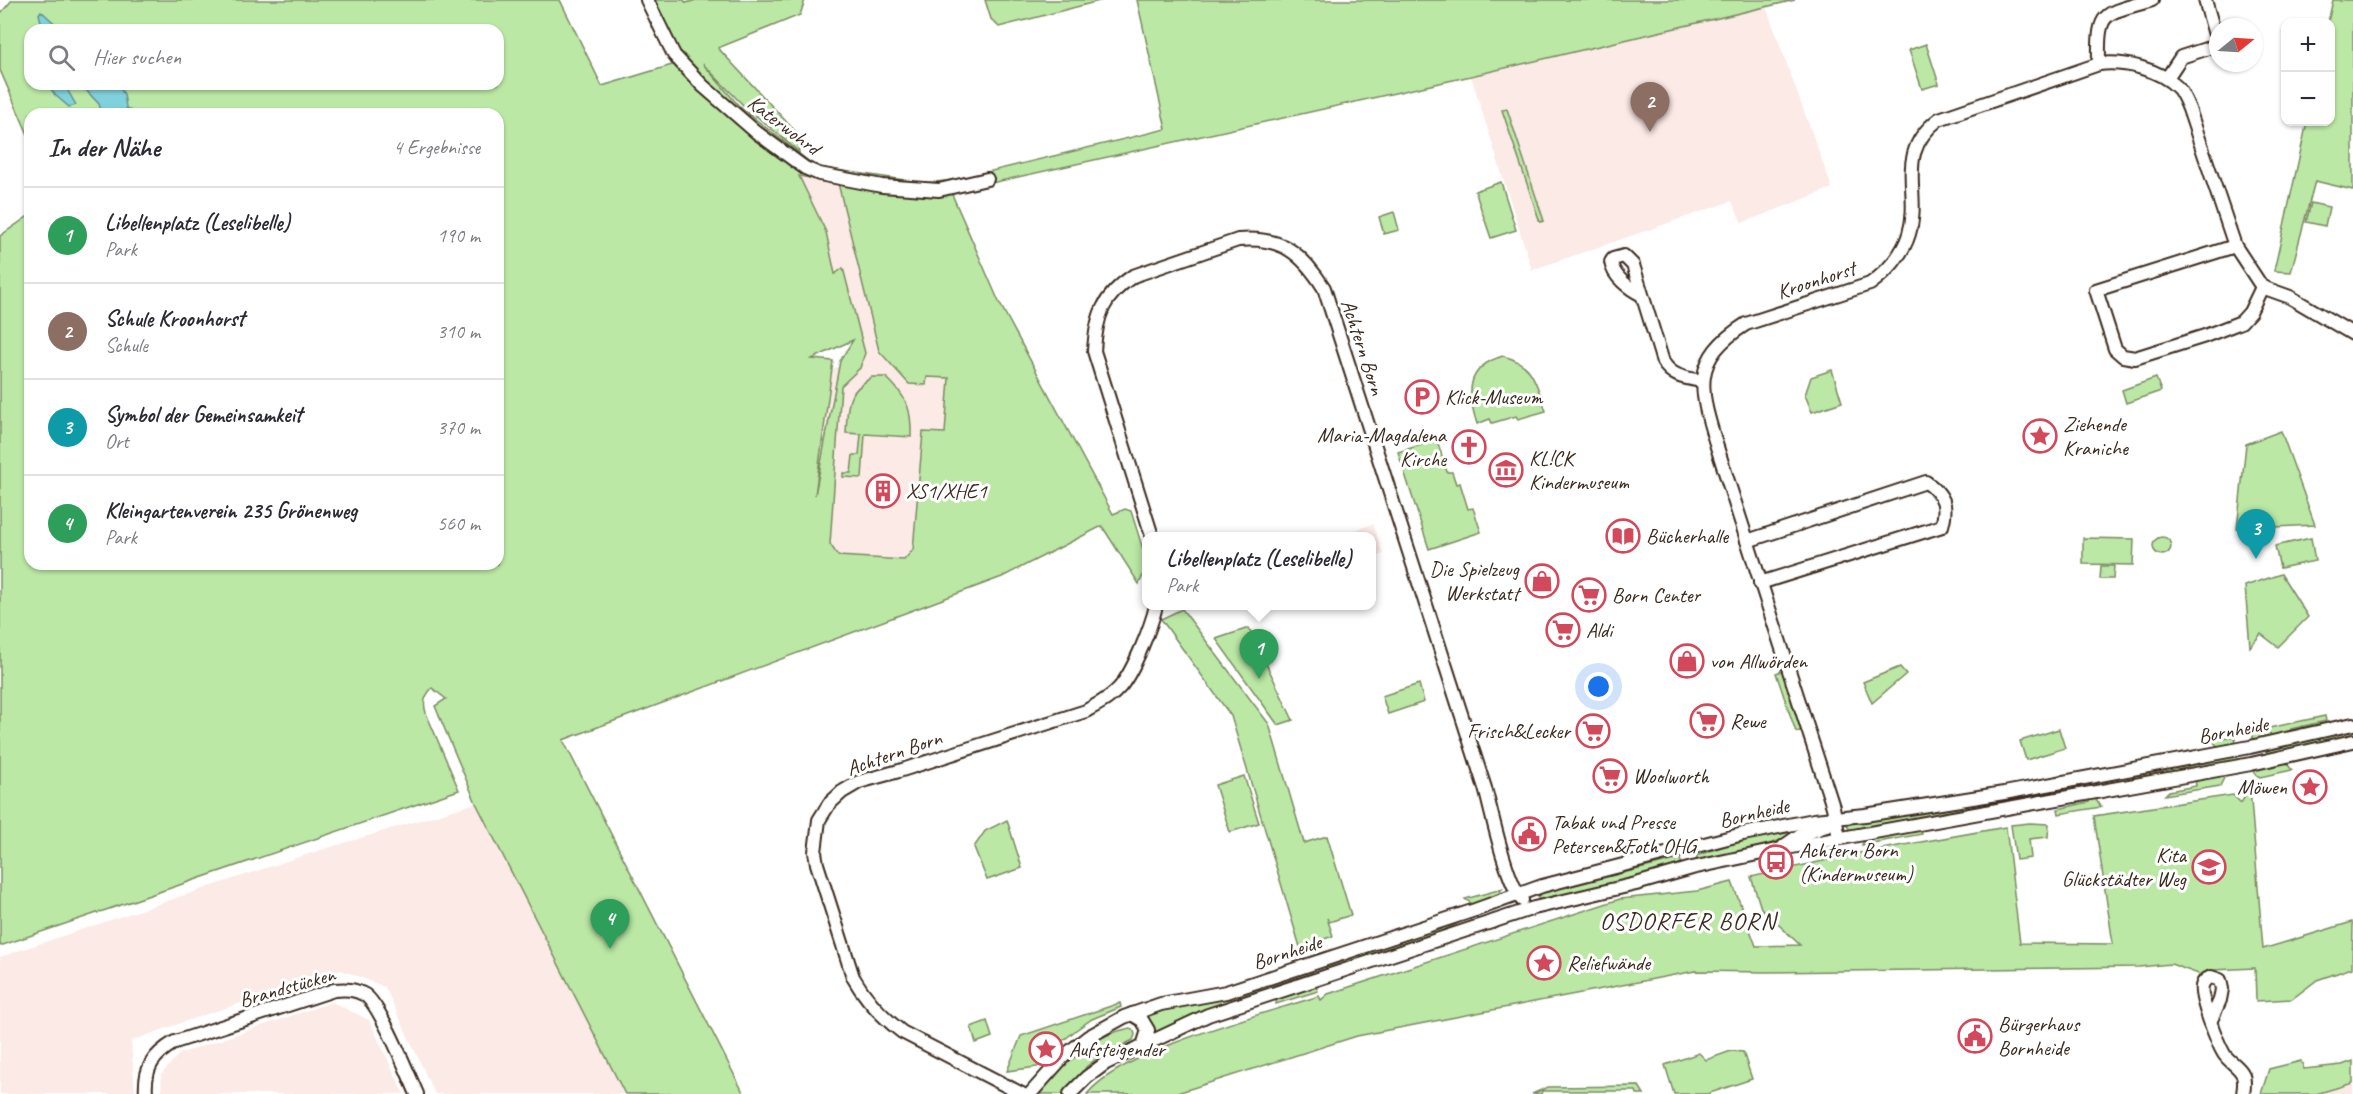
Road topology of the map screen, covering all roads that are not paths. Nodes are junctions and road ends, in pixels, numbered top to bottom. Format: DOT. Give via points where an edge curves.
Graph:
graph roads {
  1 [pos="647,0"];
  2 [pos="2152,0"];
  3 [pos="2205,0"];
  4 [pos="2210,18"];
  5 [pos="2209,48"];
  6 [pos="2099,64"];
  7 [pos="2167,78"];
  8 [pos="987,179"];
  9 [pos="2235,246"];
  10 [pos="2262,287"];
  11 [pos="1642,295"];
  12 [pos="2353,334"];
  13 [pos="1702,381"];
  14 [pos="1150,532"];
  15 [pos="1747,541"];
  16 [pos="1760,583"];
  17 [pos="1154,610"];
  18 [pos="2353,724"];
  19 [pos="2353,741"];
  20 [pos="1835,818"];
  21 [pos="1839,838"];
  22 [pos="1781,849"];
  23 [pos="1518,895"];
  24 [pos="1530,909"];
  25 [pos="1452,936"];
  26 [pos="1132,1014"];
  27 [pos="2211,1020"];
  28 [pos="1143,1046"];
  29 [pos="146,1094"];
  30 [pos="417,1094"];
  31 [pos="1022,1094"];
  32 [pos="1030,1094"];
  33 [pos="1070,1094"];
  34 [pos="2242,1094"];
  1 -- 8 [label="street, Katerwohrd" via="674,55 756,132 806,168 882,186 939,190"];
  2 -- 6 [label="street" via="2107,15 2100,25"];
  3 -- 4 [label="street"];
  5 -- 7 [label="street" via="2181,57"];
  6 -- 7 [label="street, Kroonhorst" via="2124,64"];
  6 -- 13 [label="street, Kroonhorst" via="1939,119 1928,128 1915,150 1910,173 1909,234 1882,276 1870,284 1746,324 1716,347"];
  7 -- 9 [label="street" via="2180,90 2189,109"];
  9 -- 10 [label="street"];
  9 -- 10 [label="street" via="2096,290 2115,349 2123,356 2135,358 2231,327 2246,317"];
  10 -- 12 [label="street" via="2289,297"];
  11 -- 13 [label="street" via="1668,370"];
  13 -- 15 [label="street" via="1708,418"];
  14 -- 23 [label="street, Achtern Born" via="1094,351 1095,327 1102,308 1120,285 1133,276 1238,240 1284,246 1302,258 1324,288"];
  15 -- 16 [label="street"];
  15 -- 16 [label="street" via="1926,482 1940,492 1946,511 1942,526"];
  16 -- 20 [label="street"];
  17 -- 31 [label="street, Achtern Born" via="1135,660 1121,686 1109,698 1086,711 859,782 829,804 819,820 815,839 817,864 853,977 862,992 902,1032"];
  18 -- 20 [label="street, Bornheide" via="2015,791"];
  19 -- 21 [label="street, Bornheide" via="2251,764"];
  20 -- 21 [label="street"];
  20 -- 22 [label="street"];
  20 -- 23 [label="street, Bornheide" via="1743,834"];
  21 -- 22 [label="street, Bornheide"];
  22 -- 24 [label="street, Bornheide"];
  23 -- 24 [label="street"];
  23 -- 25 [label="street"];
  23 -- 26 [label="street, Bornheide" via="1226,992 1168,1002"];
  24 -- 25 [label="street, Bornheide"];
  25 -- 28 [label="street, Bornheide" via="1226,1008"];
  26 -- 28 [label="street" via="1148,1030"];
  26 -- 32 [label="street, Bornheide" via="1088,1037 1064,1056"];
  27 -- 34 [label="street" via="2223,1052 2242,1074"];
  28 -- 33 [label="street, Bornheide" via="1106,1063"];
  29 -- 30 [label="street, Brandstücken" via="147,1067 159,1051 175,1042 334,990 350,989 367,996 377,1010"];
}
